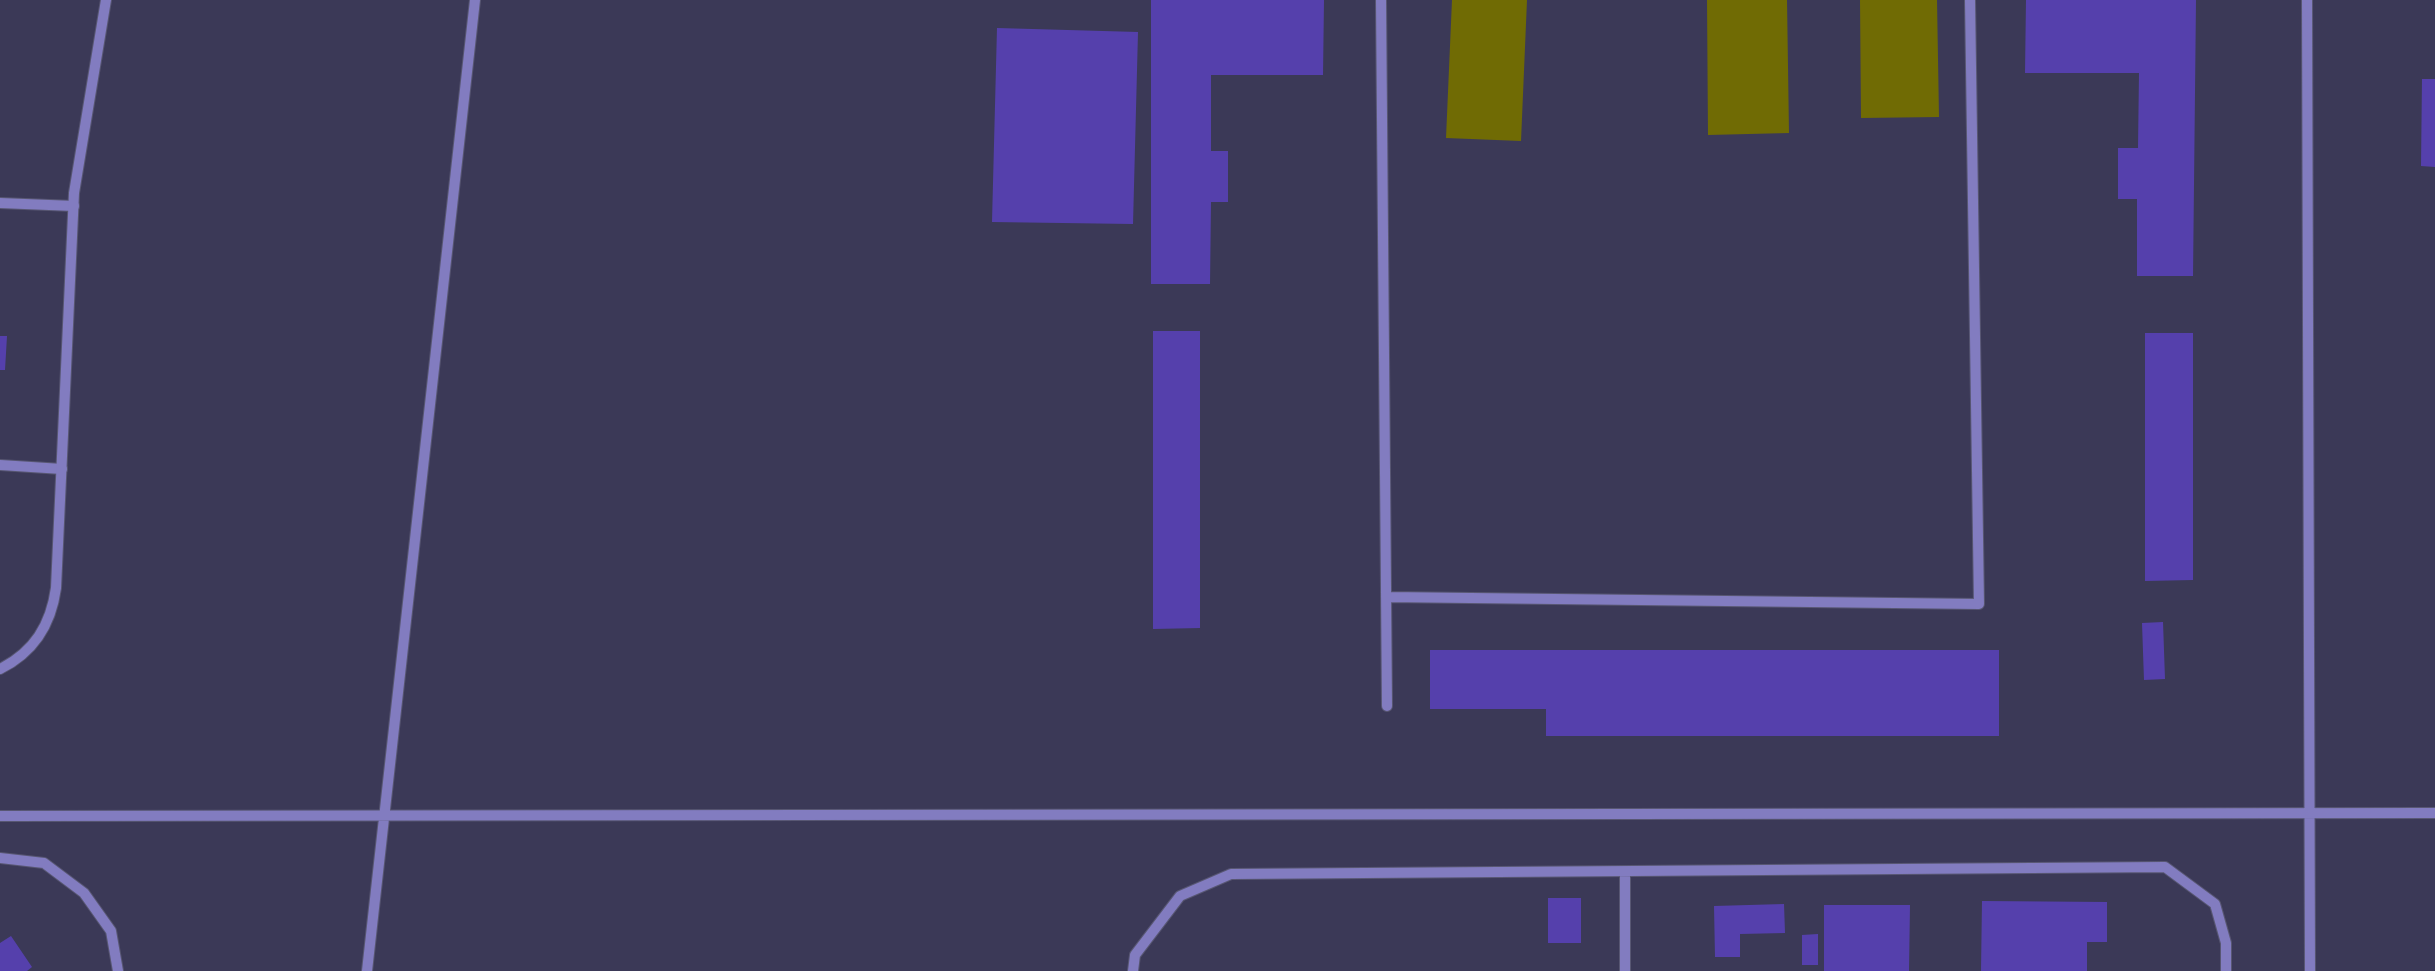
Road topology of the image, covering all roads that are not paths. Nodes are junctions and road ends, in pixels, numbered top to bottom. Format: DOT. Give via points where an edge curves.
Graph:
graph roads {
  1 [pos="106,0"];
  2 [pos="475,0"];
  3 [pos="1381,0"];
  4 [pos="1970,0"];
  5 [pos="2307,0"];
  6 [pos="0,203"];
  7 [pos="74,206"];
  8 [pos="0,465"];
  9 [pos="62,469"];
  10 [pos="1386,597"];
  11 [pos="0,669"];
  12 [pos="1387,706"];
  13 [pos="2310,812"];
  14 [pos="2435,813"];
  15 [pos="384,814"];
  16 [pos="0,816"];
  17 [pos="0,858"];
  18 [pos="1625,872"];
  19 [pos="118,971"];
  20 [pos="367,971"];
  21 [pos="1133,971"];
  22 [pos="1625,971"];
  23 [pos="2226,971"];
  24 [pos="2310,971"];
  1 -- 7 [label="street"];
  2 -- 15 [label="street"];
  3 -- 10 [label="street"];
  4 -- 10 [label="street" via="1979,604"];
  5 -- 13 [label="street"];
  6 -- 7 [label="street"];
  7 -- 9 [label="street"];
  8 -- 9 [label="street"];
  9 -- 11 [label="street" via="53,610 31,647"];
  10 -- 12 [label="street"];
  13 -- 14 [label="street"];
  13 -- 15 [label="street"];
  13 -- 24 [label="street"];
  15 -- 16 [label="street"];
  15 -- 20 [label="street"];
  17 -- 19 [label="street" via="44,863 84,893 110,931"];
  18 -- 21 [label="street" via="1231,874 1180,896 1135,955"];
  18 -- 22 [label="street"];
  18 -- 23 [label="street" via="2165,867 2215,904 2226,943"];
}
